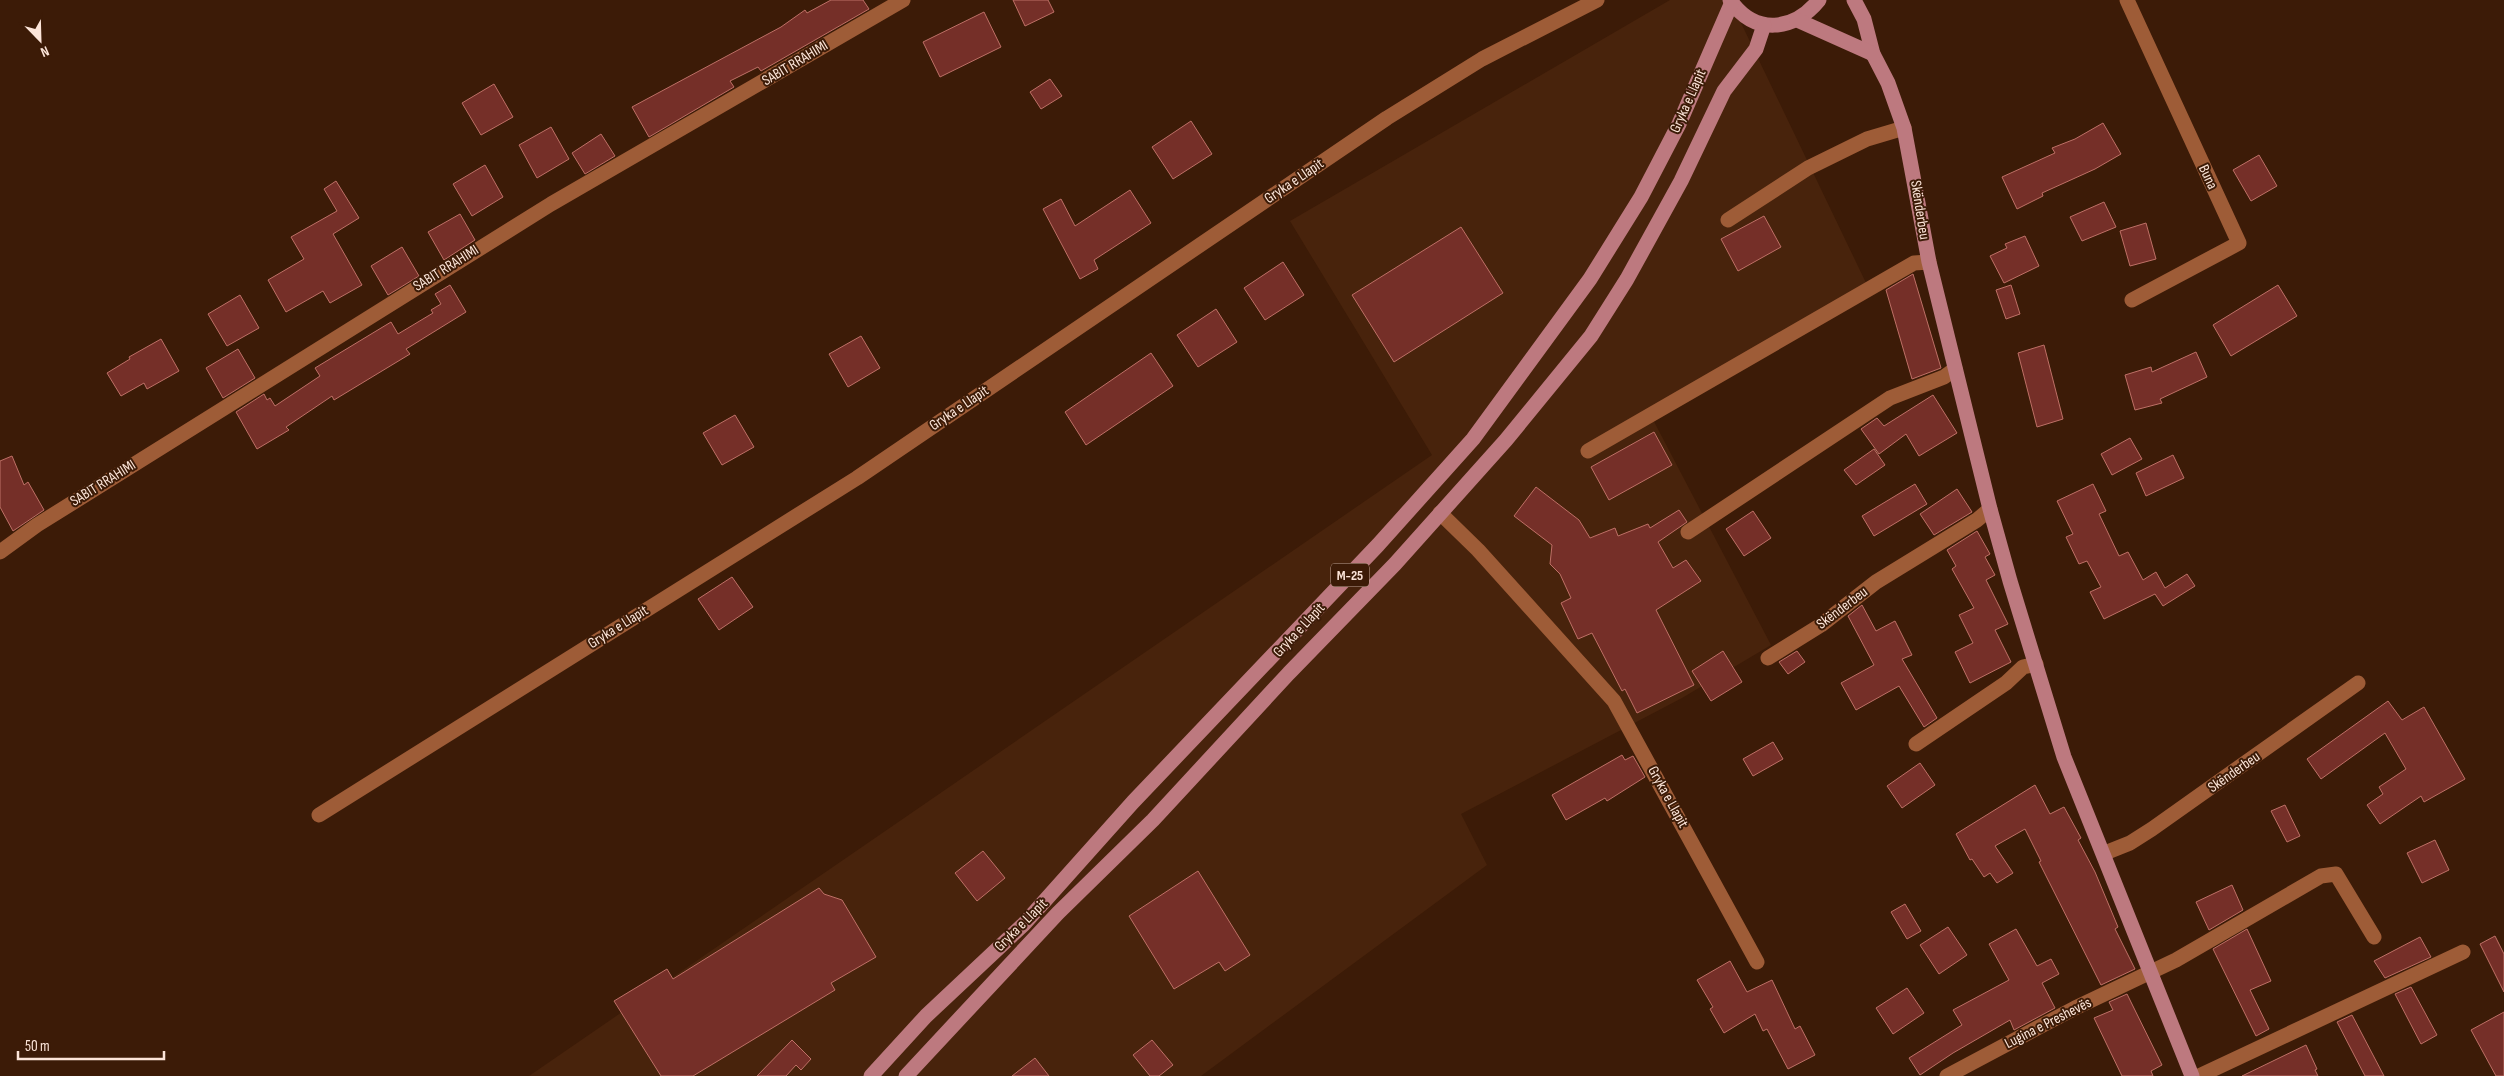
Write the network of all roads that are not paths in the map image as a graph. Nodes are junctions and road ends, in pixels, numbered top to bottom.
1 (903, 0) edge
2 (1597, 0) edge
3 (1819, 0) edge
4 (1854, 0) edge
5 (2127, 0) edge
6 (1731, 1) edge
7 (1797, 20) junction
8 (1764, 26) junction
9 (1873, 54) junction
10 (1904, 128) junction
11 (1728, 220) dead end
12 (1929, 262) junction
13 (2132, 300) dead end
14 (1955, 369) junction
15 (1588, 452) dead end
16 (1990, 508) junction
17 (1440, 513) junction
18 (1688, 532) dead end
19 (0, 552) edge
20 (1768, 658) dead end
21 (2036, 664) junction
22 (2358, 683) dead end
23 (1916, 744) dead end
24 (319, 815) dead end
25 (2105, 853) junction
26 (2374, 936) dead end
27 (2462, 952) dead end
28 (1757, 962) dead end
29 (2150, 972) junction
30 (871, 1076) edge
31 (906, 1076) edge
32 (1947, 1076) edge
33 (2192, 1076) edge
34 (2199, 1076) edge

1 - 19 street, SABIT RRAHIMI
2 - 24 street, Gryka e Llapit
3 - 7 main road
4 - 9 main road, Skënderbeu
5 - 13 street, Buna
6 - 8 main road
6 - 30 main road, Gryka e Llapit / M-25
7 - 8 main road
7 - 9 main road
8 - 17 main road, Gryka e Llapit / M-25
9 - 10 main road, Skënderbeu
10 - 11 street
10 - 12 main road, Skënderbeu
12 - 14 main road, Skënderbeu
12 - 15 street
14 - 16 main road, Skënderbeu
14 - 18 street
16 - 20 street, Skënderbeu
16 - 21 main road, Skënderbeu
17 - 28 street, Gryka e Llapit
17 - 31 main road, Gryka e Llapit / M-25
21 - 23 street
21 - 25 main road, Skënderbeu
22 - 25 street, Skënderbeu
25 - 29 main road, Skënderbeu
26 - 29 street, Lugina e Preshevës
27 - 34 street
29 - 32 street, Lugina e Preshevës
29 - 33 main road, Skënderbeu

